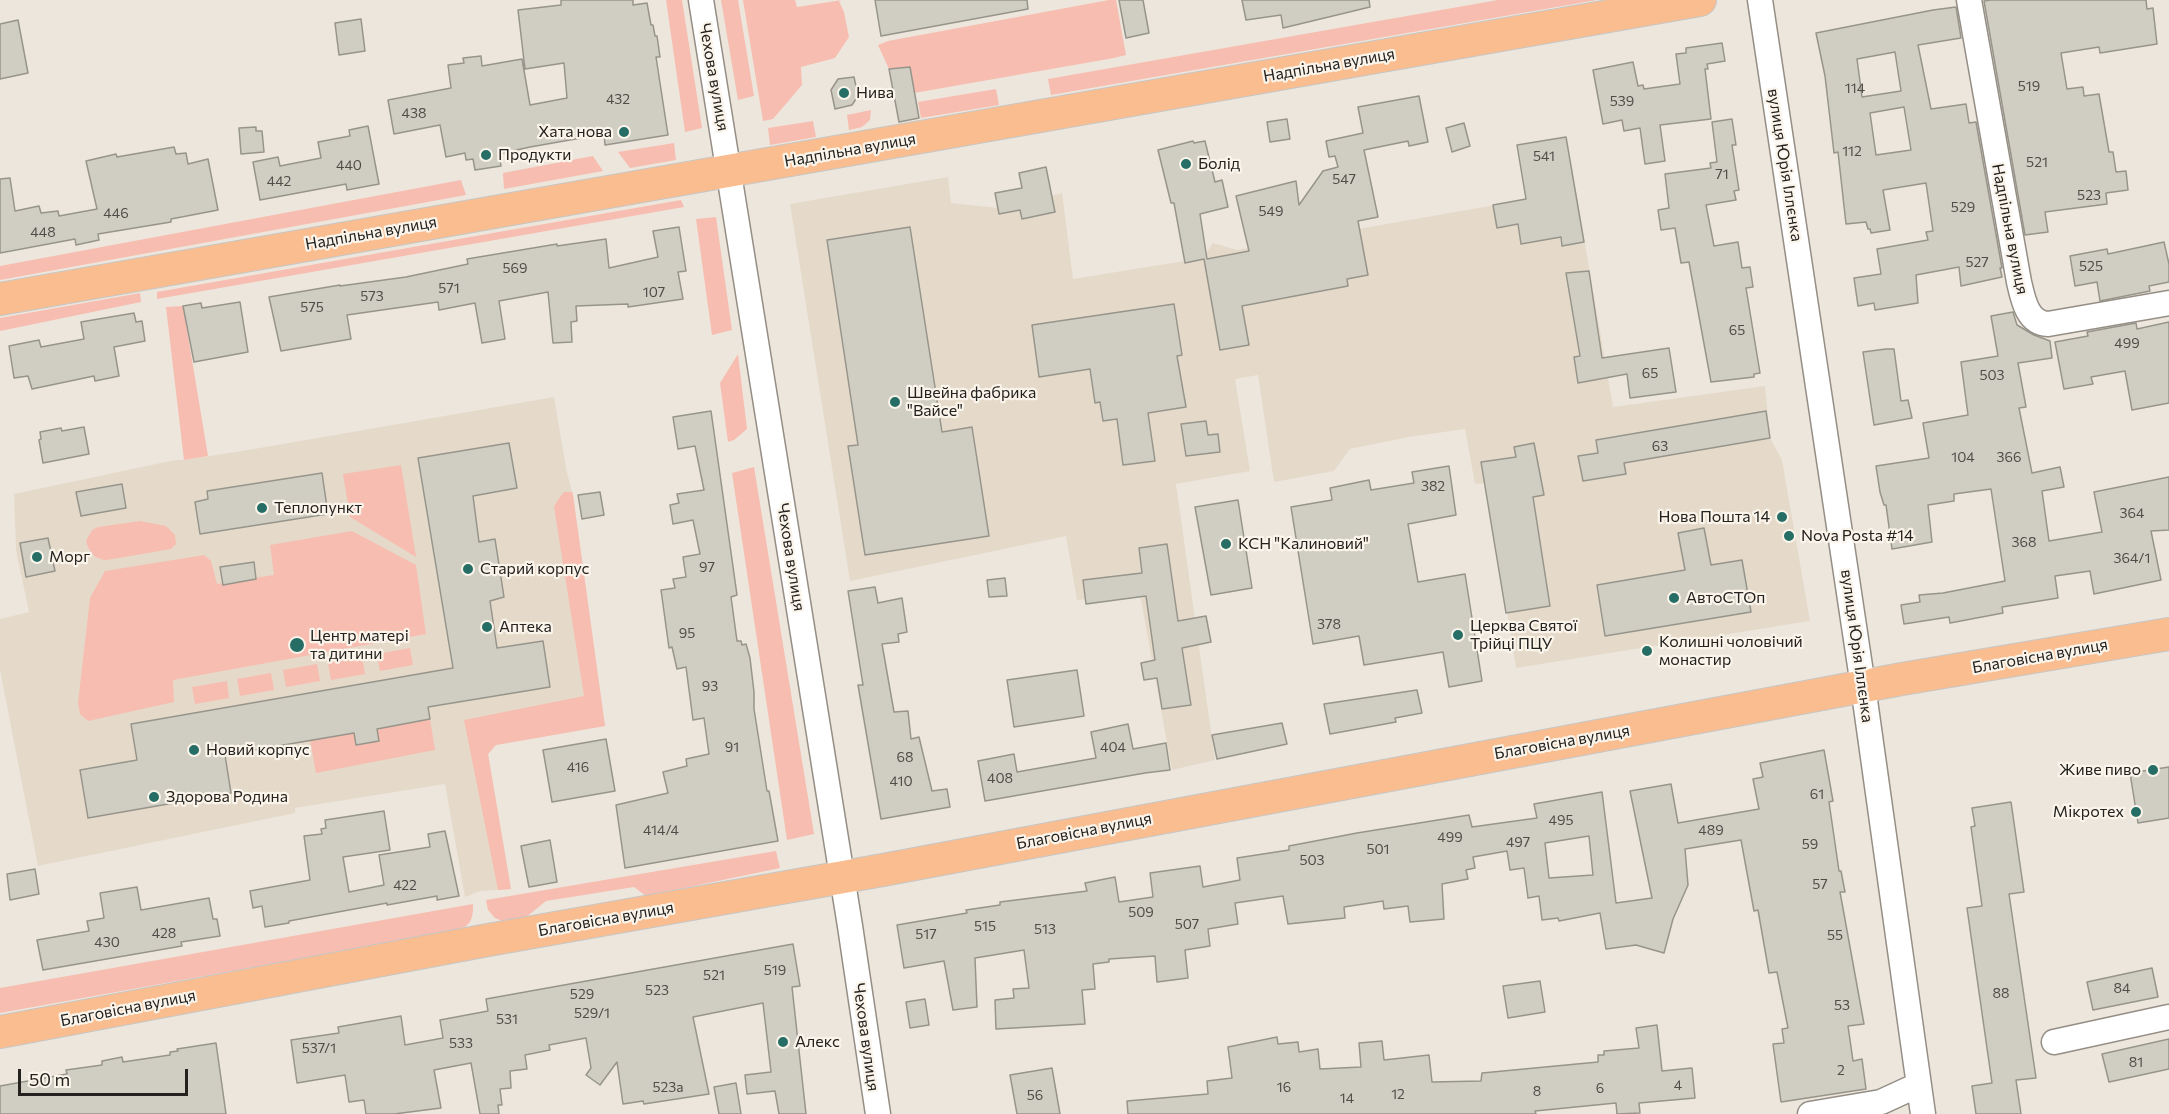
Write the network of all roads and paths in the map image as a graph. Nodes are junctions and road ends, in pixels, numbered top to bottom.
1 (701, 0) edge
2 (1700, 0) edge
3 (1760, 0) edge
4 (1969, 0) edge
5 (730, 170) junction
6 (0, 299) edge
7 (2169, 303) edge
8 (2169, 634) edge
9 (1863, 686) junction
10 (842, 877) junction
11 (2169, 1017) edge
12 (0, 1032) edge
13 (2054, 1042) dead end
14 (1918, 1085) junction
15 (878, 1114) edge
16 (1810, 1114) edge
17 (1923, 1114) edge

1 - 5 street, Чехова вулиця
2 - 5 main road, Надпільна вулиця
3 - 9 street, вулиця Юрія Іллєнка
4 - 7 street, Надпільна вулиця
5 - 6 main road, Надпільна вулиця
5 - 10 street, Чехова вулиця
8 - 9 main road, Благовісна вулиця
9 - 10 main road, Благовісна вулиця
9 - 14 street, вулиця Юрія Іллєнка
10 - 12 main road, Благовісна вулиця
10 - 15 street, Чехова вулиця
11 - 13 street
14 - 16 street
14 - 17 street, вулиця Юрія Іллєнка

